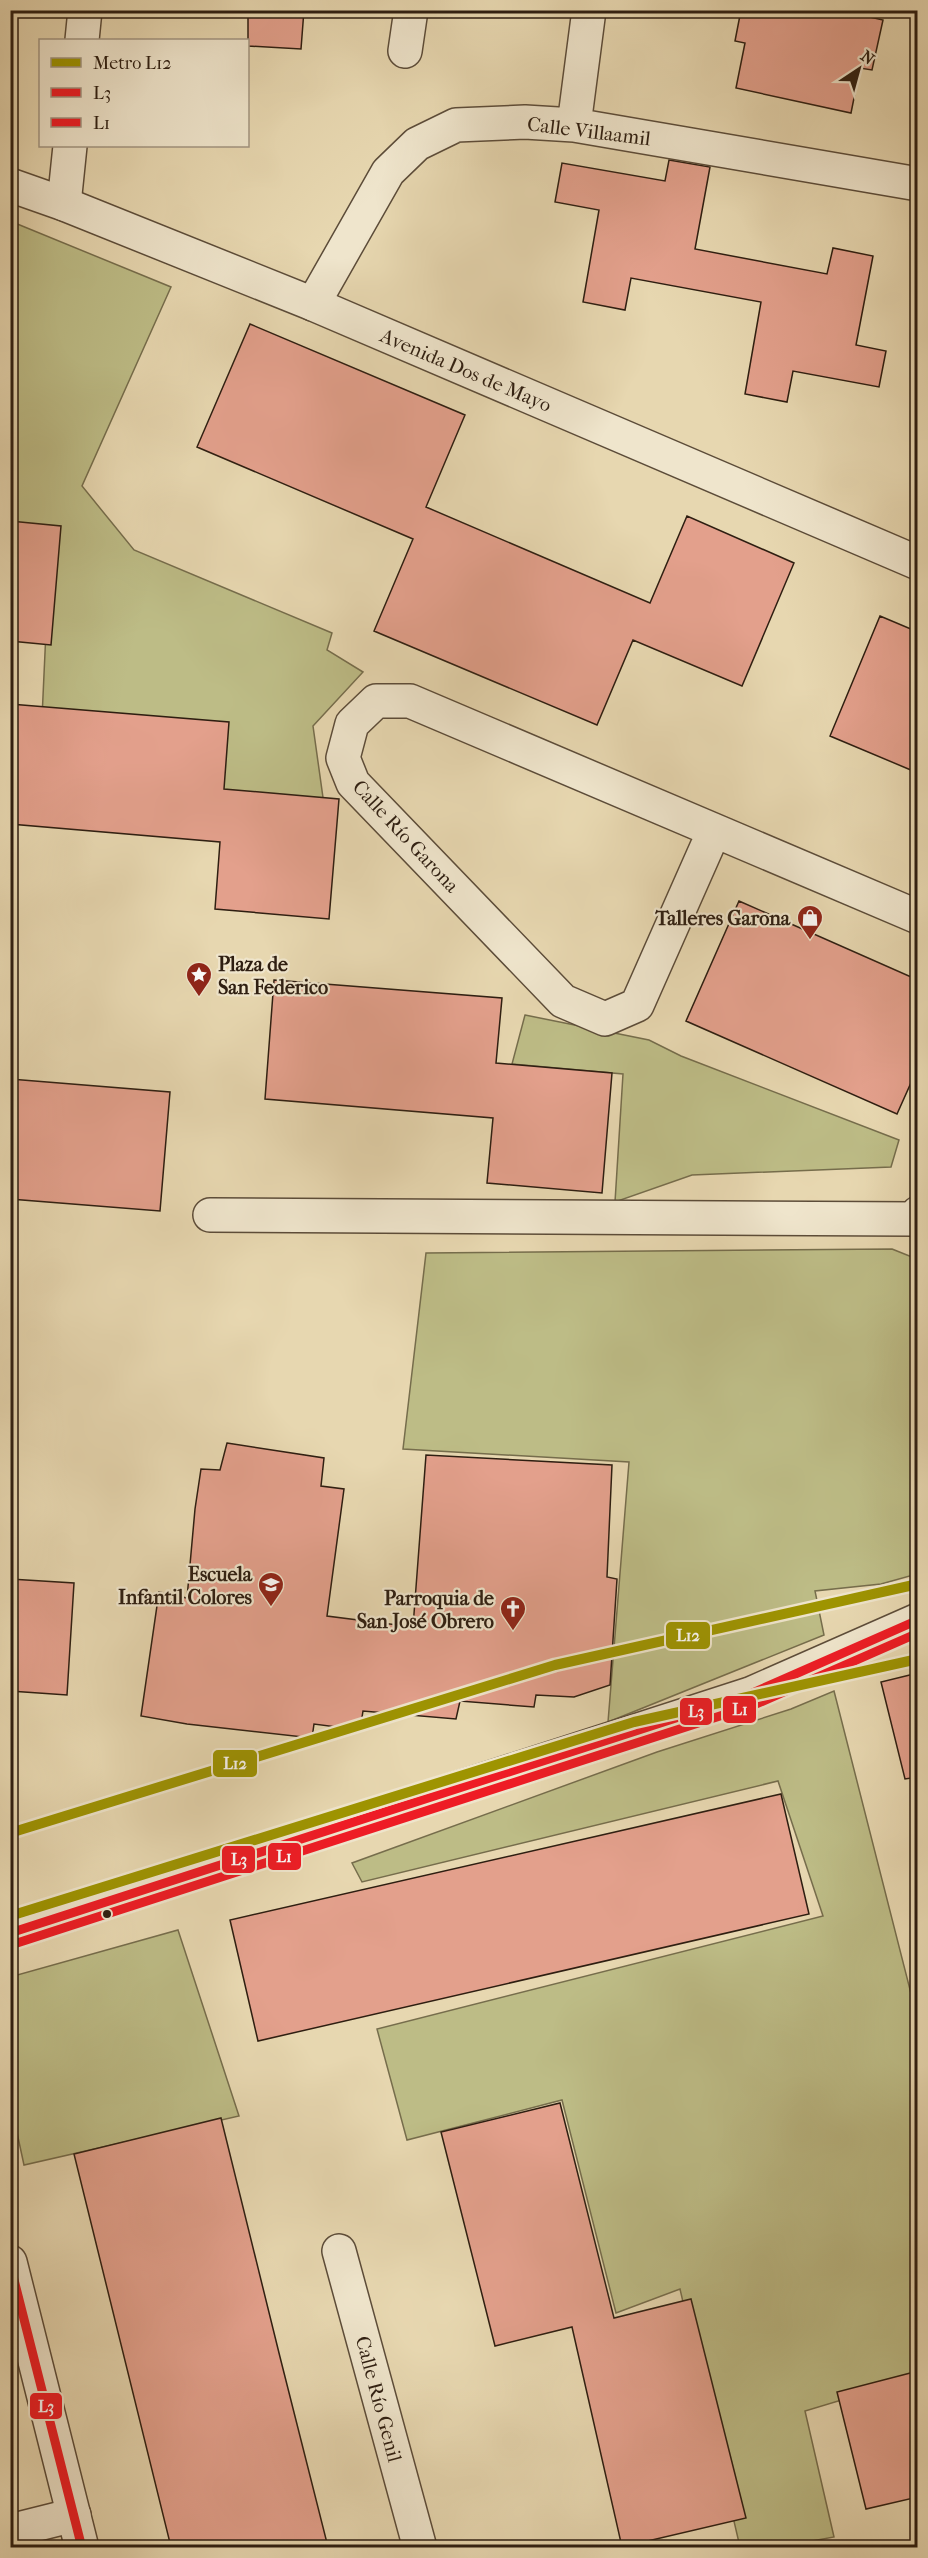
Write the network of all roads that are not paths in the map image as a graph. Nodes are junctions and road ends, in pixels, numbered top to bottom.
1 (85, 10) edge
2 (411, 10) edge
3 (589, 10) edge
4 (82, 39) edge
5 (405, 51) dead end
6 (574, 125) junction
7 (70, 147) edge
8 (918, 184) edge
9 (10, 185) edge
10 (64, 204) junction
11 (313, 304) junction
12 (918, 563) edge
13 (714, 831) junction
14 (918, 917) edge
15 (918, 1213) edge
16 (210, 1215) dead end
17 (918, 1620) edge
18 (10, 1933) edge
19 (339, 2251) dead end
20 (10, 2262) edge
21 (74, 2514) junction
22 (10, 2531) edge
23 (82, 2547) edge
24 (420, 2547) edge

1 - 4 street
2 - 5 street
3 - 6 street
6 - 8 street, Calle Villaamil
6 - 11 street, Calle Villaamil
7 - 10 street
9 - 10 street, Avenida Dos de Mayo
10 - 11 street, Avenida Dos de Mayo
11 - 12 street, Avenida Dos de Mayo
13 - 13 street, Calle Río Garona
13 - 14 street, Calle Río Garona
15 - 16 street
17 - 18 street
19 - 24 street, Calle Río Genil
20 - 21 street
21 - 22 street
21 - 23 street

